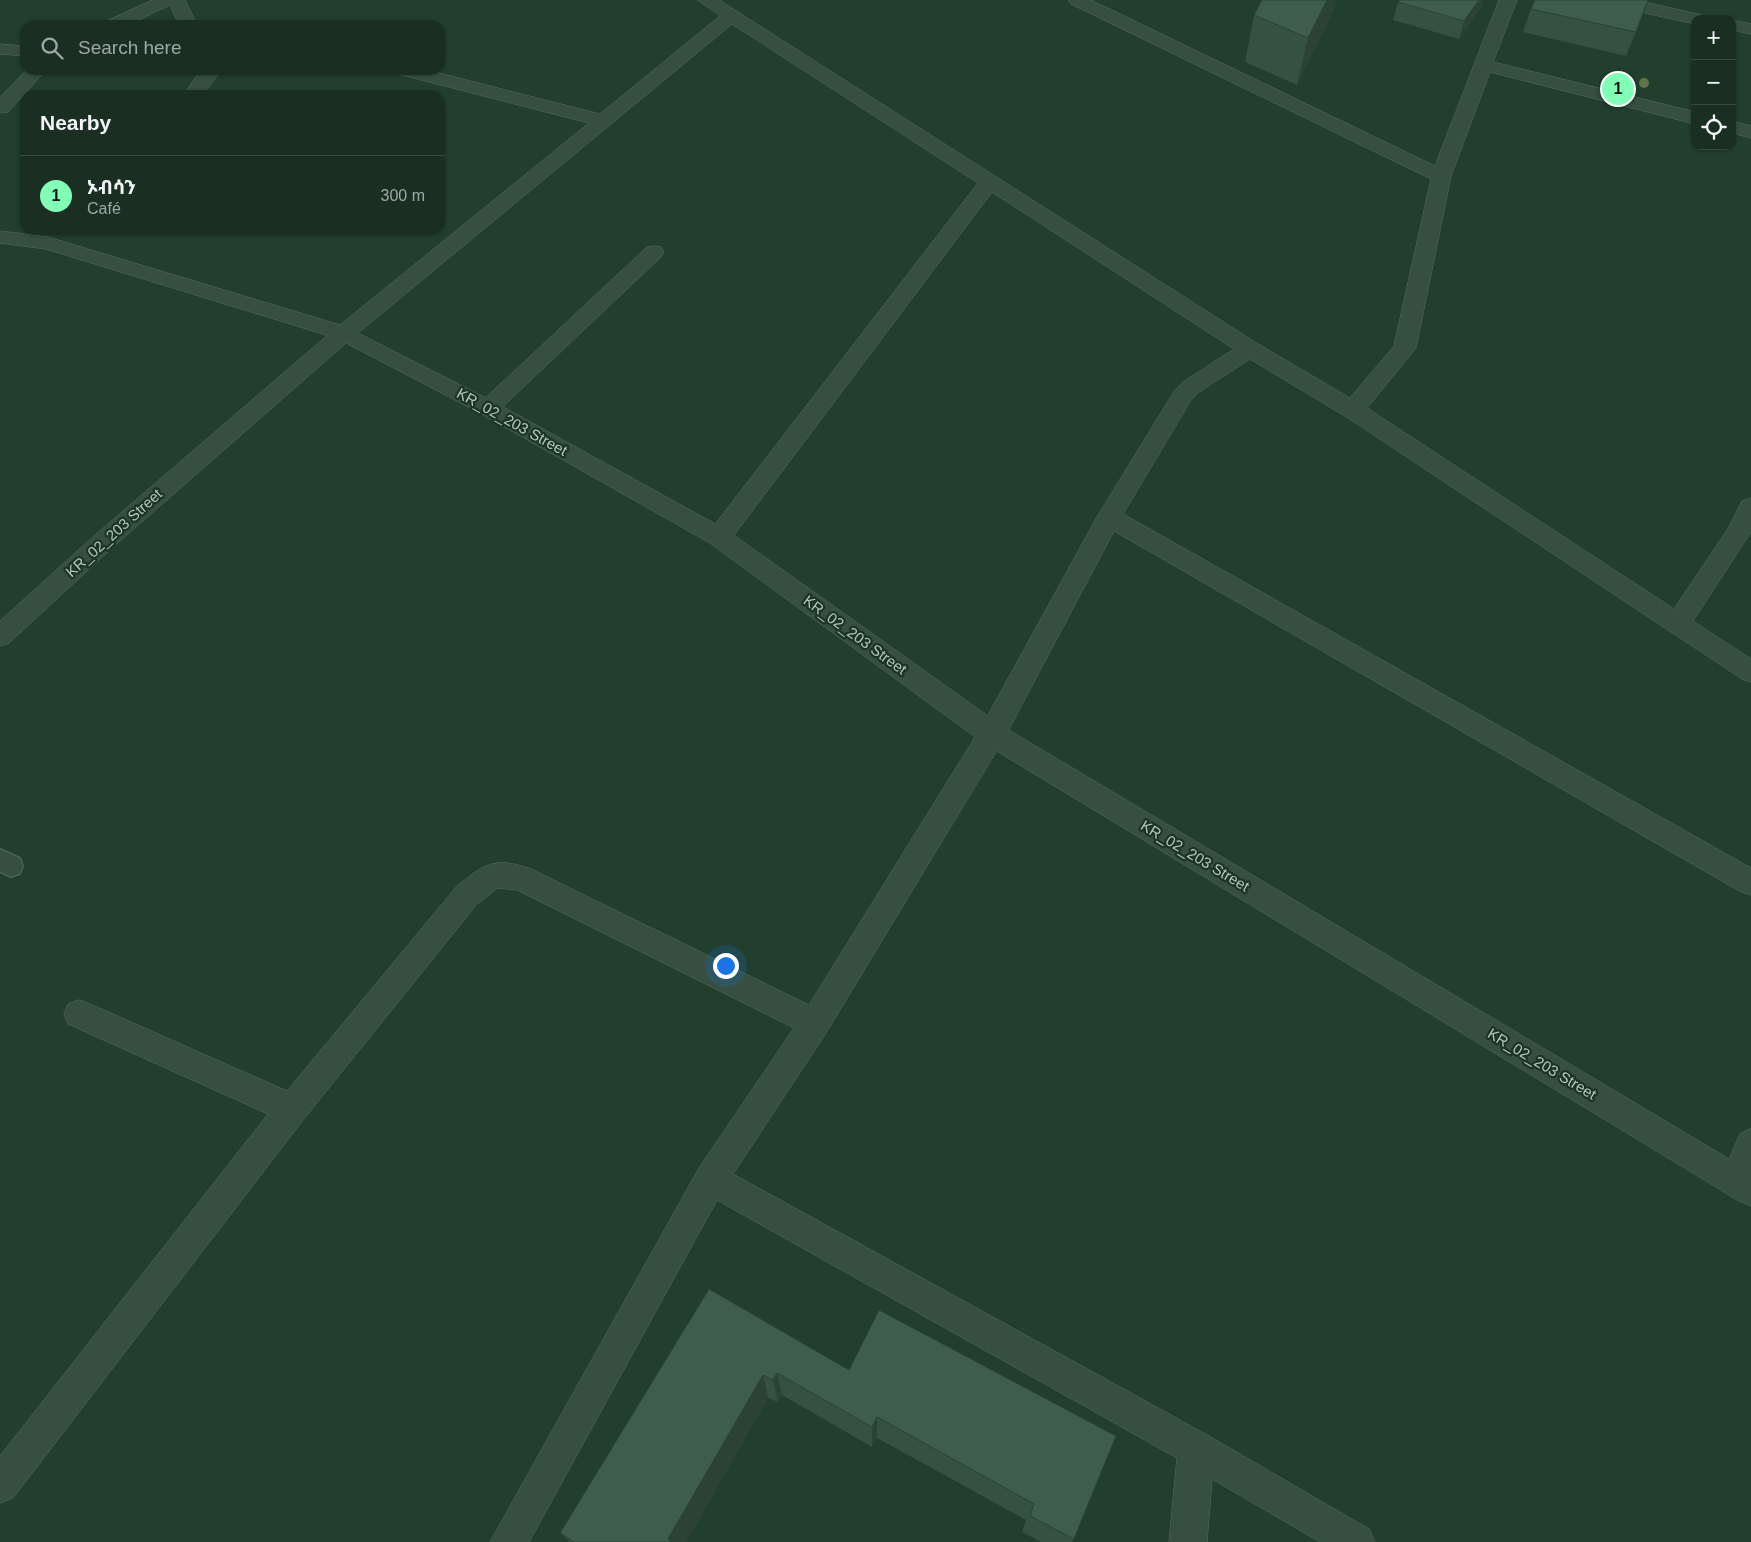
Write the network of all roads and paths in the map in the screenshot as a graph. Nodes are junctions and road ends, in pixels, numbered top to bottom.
1 (167, 0) edge
2 (176, 0) edge
3 (707, 0) edge
4 (1077, 0) edge
5 (1508, 0) edge
6 (1611, 0) edge
7 (731, 16) junction
8 (1691, 18) edge
9 (124, 20) edge
10 (186, 20) edge
11 (1736, 27) edge
12 (1751, 29) edge
13 (0, 49) edge
14 (20, 51) edge
15 (1482, 64) junction
16 (32, 75) edge
17 (207, 75) edge
18 (425, 75) edge
19 (197, 90) edge
20 (1, 108) edge
21 (1691, 117) edge
22 (605, 121) junction
23 (1736, 128) edge
24 (1751, 132) edge
25 (1441, 176) junction
26 (989, 183) junction
27 (56, 236) edge
28 (0, 238) edge
29 (654, 252) dead end
30 (344, 333) junction
31 (1250, 349) junction
32 (488, 408) junction
33 (1353, 410) junction
34 (1751, 507) edge
35 (1109, 517) junction
36 (719, 537) junction
37 (1678, 624) junction
38 (0, 636) edge
39 (1751, 672) edge
40 (992, 734) junction
41 (1751, 883) edge
42 (79, 1014) dead end
43 (815, 1023) junction
44 (292, 1109) junction
45 (1751, 1145) edge
46 (711, 1180) junction
47 (1743, 1185) edge
48 (1196, 1449) junction
49 (0, 1485) edge
50 (509, 1542) edge
51 (1188, 1542) edge
52 (1356, 1542) edge

1 - 9 street
2 - 10 street
3 - 7 street
4 - 25 street
5 - 15 street
6 - 8 street
7 - 22 street
7 - 26 street
11 - 12 street
13 - 14 street
15 - 21 street
15 - 25 street
16 - 20 street
17 - 19 street
18 - 22 street
22 - 30 street
23 - 24 street
25 - 33 street
26 - 31 street
26 - 36 street
27 - 28 street
27 - 30 street
29 - 32 street
30 - 32 street, KR_02_203 Street
30 - 38 street, KR_02_203 Street
31 - 33 street
31 - 35 street
32 - 36 street, KR_02_203 Street
33 - 37 street
34 - 37 street
35 - 40 street
35 - 41 street
36 - 40 street, KR_02_203 Street
37 - 39 street
40 - 43 street
40 - 47 street, KR_02_203 Street
42 - 44 street
43 - 44 street
43 - 46 street
44 - 49 street
45 - 47 street
46 - 48 street
46 - 50 street
48 - 51 street
48 - 52 street

